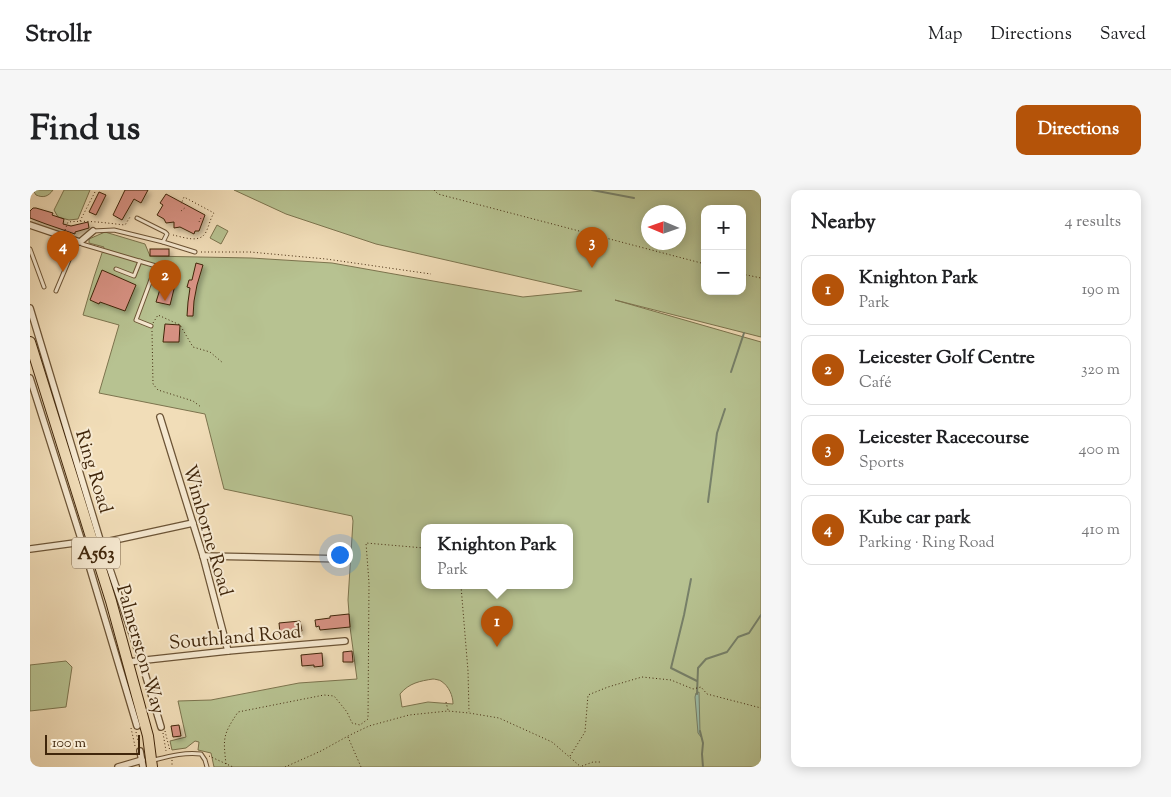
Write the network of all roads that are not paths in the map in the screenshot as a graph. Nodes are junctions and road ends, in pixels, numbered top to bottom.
1 (137, 218) dead end
2 (30, 225) edge
3 (94, 231) joint
4 (79, 241) junction
5 (164, 242) junction
6 (30, 249) edge
7 (195, 252) road end
8 (140, 261) junction
9 (116, 269) dead end
10 (44, 287) dead end
11 (56, 291) dead end
12 (30, 308) edge
13 (151, 326) road end
14 (30, 342) edge
15 (30, 378) edge
16 (160, 417) dead end
17 (192, 524) junction
18 (82, 542) junction
19 (101, 543) junction
20 (30, 549) edge
21 (204, 556) junction
22 (347, 558) dead end
23 (345, 641) dead end
24 (228, 651) junction
25 (141, 660) junction
26 (128, 662) junction
27 (134, 725) road end
28 (161, 727) road end
29 (140, 751) road end
30 (147, 764) edge
31 (118, 767) edge
32 (206, 767) edge

1 - 5 lane
2 - 4 street
3 - 4 street
3 - 5 lane
4 - 8 lane
4 - 11 lane
5 - 7 lane
6 - 10 lane
8 - 9 lane
8 - 13 lane
12 - 19 street, Ring Road
14 - 26 highway, Palmerston Way / A563
15 - 18 street, Ring Road
16 - 17 street, Wimborne Road
17 - 19 street
17 - 21 street, Wimborne Road
18 - 20 street
18 - 27 street, Ring Road
19 - 25 street, Ring Road
21 - 22 street
21 - 24 street, Wimborne Road
23 - 24 street, Southland Road
24 - 25 street, Southland Road
25 - 26 street, Southland Road
25 - 28 street, Ring Road
26 - 30 highway, Palmerston Way / A563
29 - 30 street
30 - 31 street
30 - 32 lane

